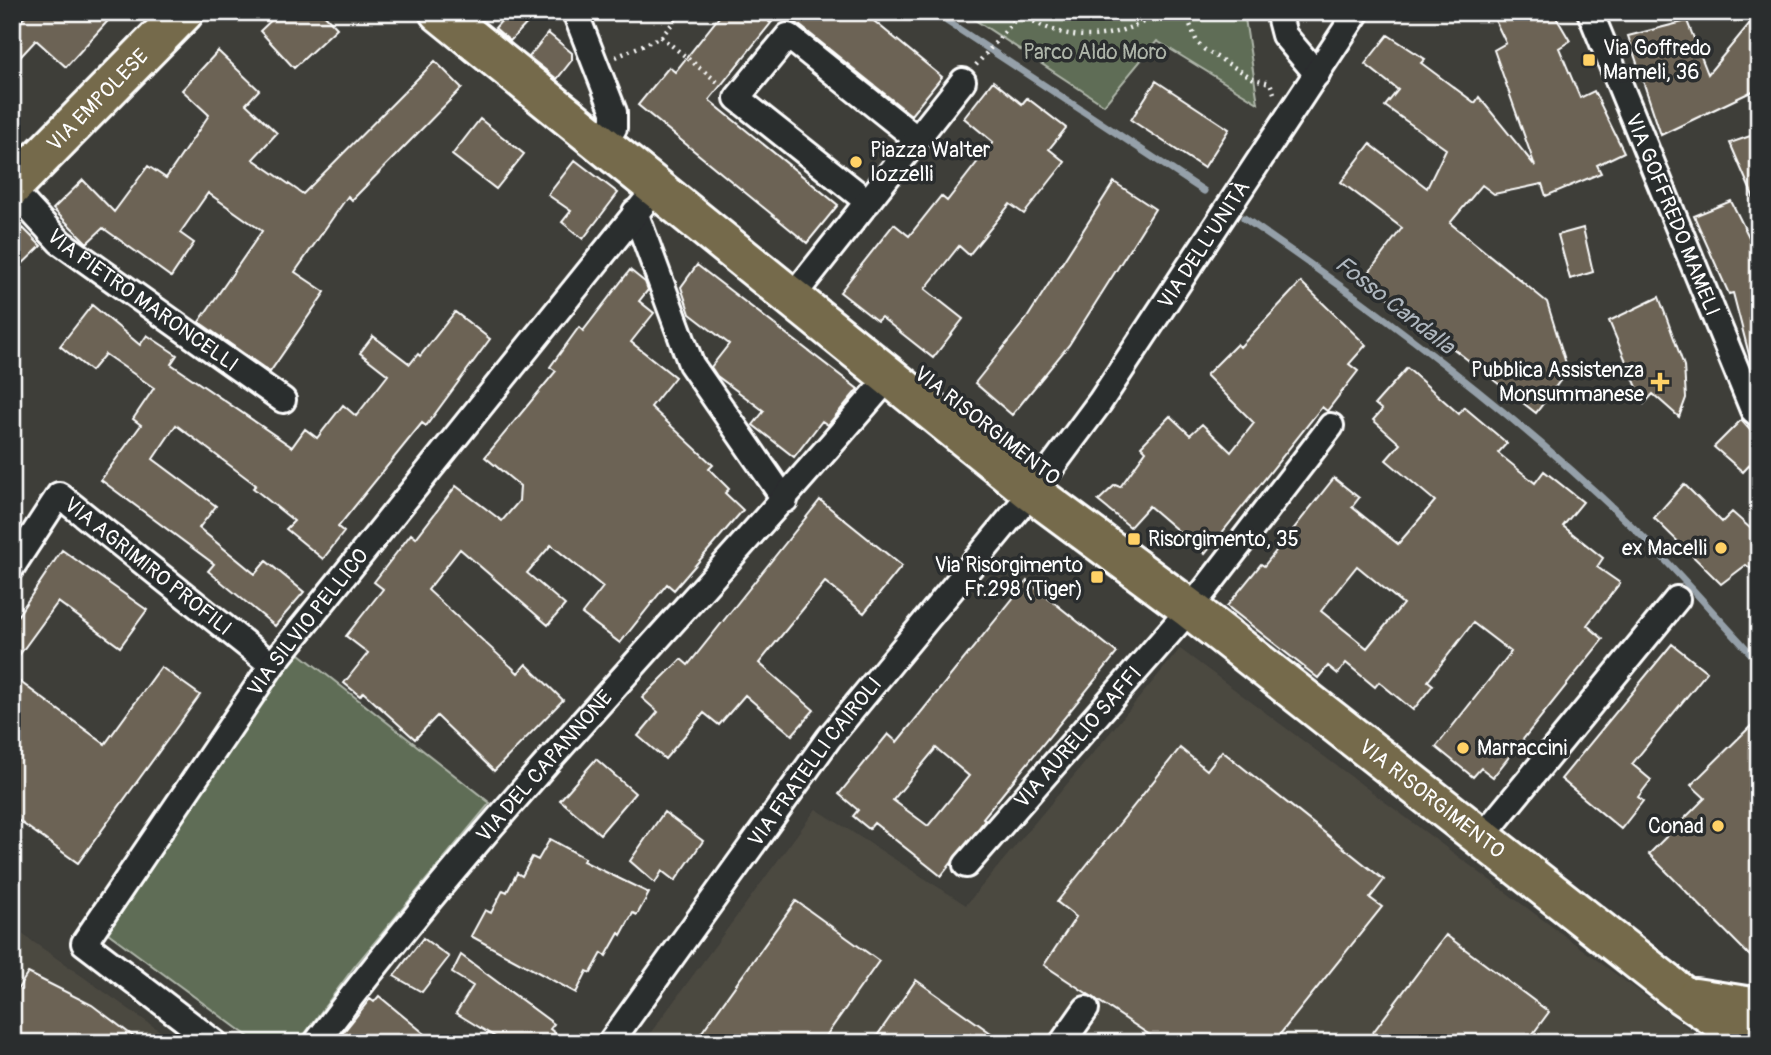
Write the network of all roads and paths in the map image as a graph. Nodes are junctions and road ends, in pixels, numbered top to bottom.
1 (439, 12) edge
2 (575, 12) edge
3 (682, 12) edge
4 (1163, 12) edge
5 (1185, 12) edge
6 (1278, 12) edge
7 (1357, 12) edge
8 (1590, 12) edge
9 (1019, 13) edge
10 (175, 15) edge
11 (661, 37) junction
12 (982, 58) dead end
13 (596, 66) junction
14 (1317, 74) junction
15 (963, 81) dead end
16 (737, 97) junction
17 (1290, 116) junction
18 (917, 139) junction
19 (604, 142) junction
20 (12, 188) edge
21 (646, 200) junction
22 (867, 202) junction
23 (798, 300) junction
24 (833, 330) junction
25 (890, 376) junction
26 (283, 400) dead end
27 (1759, 415) edge
28 (1331, 426) dead end
29 (1040, 482) junction
30 (785, 500) junction
31 (12, 568) edge
32 (1179, 598) junction
33 (1677, 598) dead end
34 (272, 666) junction
35 (1482, 837) junction
36 (966, 865) dead end
37 (1682, 995) junction
38 (1759, 1008) edge
39 (1086, 1009) dead end
40 (215, 1043) edge
41 (316, 1043) edge
42 (610, 1043) edge
43 (1062, 1043) edge
44 (1753, 1043) edge

1 - 19 main road, VIA RISORGIMENTO
2 - 13 street
3 - 11 path
4 - 9 path
5 - 17 path
6 - 14 street
7 - 14 street, VIA DELL'UNITÀ
8 - 27 street, VIA GOFFREDO MAMELI
9 - 12 path
10 - 20 main road, VIA EMPOLESE
11 - 13 path
11 - 16 path
13 - 19 street
14 - 17 street, VIA DELL'UNITÀ
15 - 18 street
16 - 18 street
16 - 22 street
17 - 29 street, VIA DELL'UNITÀ
18 - 22 street
19 - 21 main road, VIA RISORGIMENTO
20 - 26 street, VIA PIETRO MARONCELLI
21 - 23 main road, VIA RISORGIMENTO
21 - 30 street
21 - 34 street, VIA SILVIO PELLICO
22 - 23 street
23 - 24 main road, VIA RISORGIMENTO
23 - 29 main road, VIA RISORGIMENTO
24 - 25 main road, VIA RISORGIMENTO
24 - 29 main road
25 - 29 main road, VIA RISORGIMENTO
25 - 30 street, VIA DEL CAPANNONE
28 - 32 street, VIA AURELIO SAFFI
29 - 32 main road, VIA RISORGIMENTO
29 - 42 street, VIA FRATELLI CAIROLI
30 - 41 street, VIA DEL CAPANNONE
31 - 34 street, VIA AGRIMIRO PROFILI
32 - 35 main road, VIA RISORGIMENTO
32 - 36 street, VIA AURELIO SAFFI
33 - 35 street
34 - 40 street, VIA SILVIO PELLICO
35 - 37 main road, VIA RISORGIMENTO
37 - 38 main road, VIA RISORGIMENTO
37 - 44 main road, VIA RISORGIMENTO
39 - 43 street

